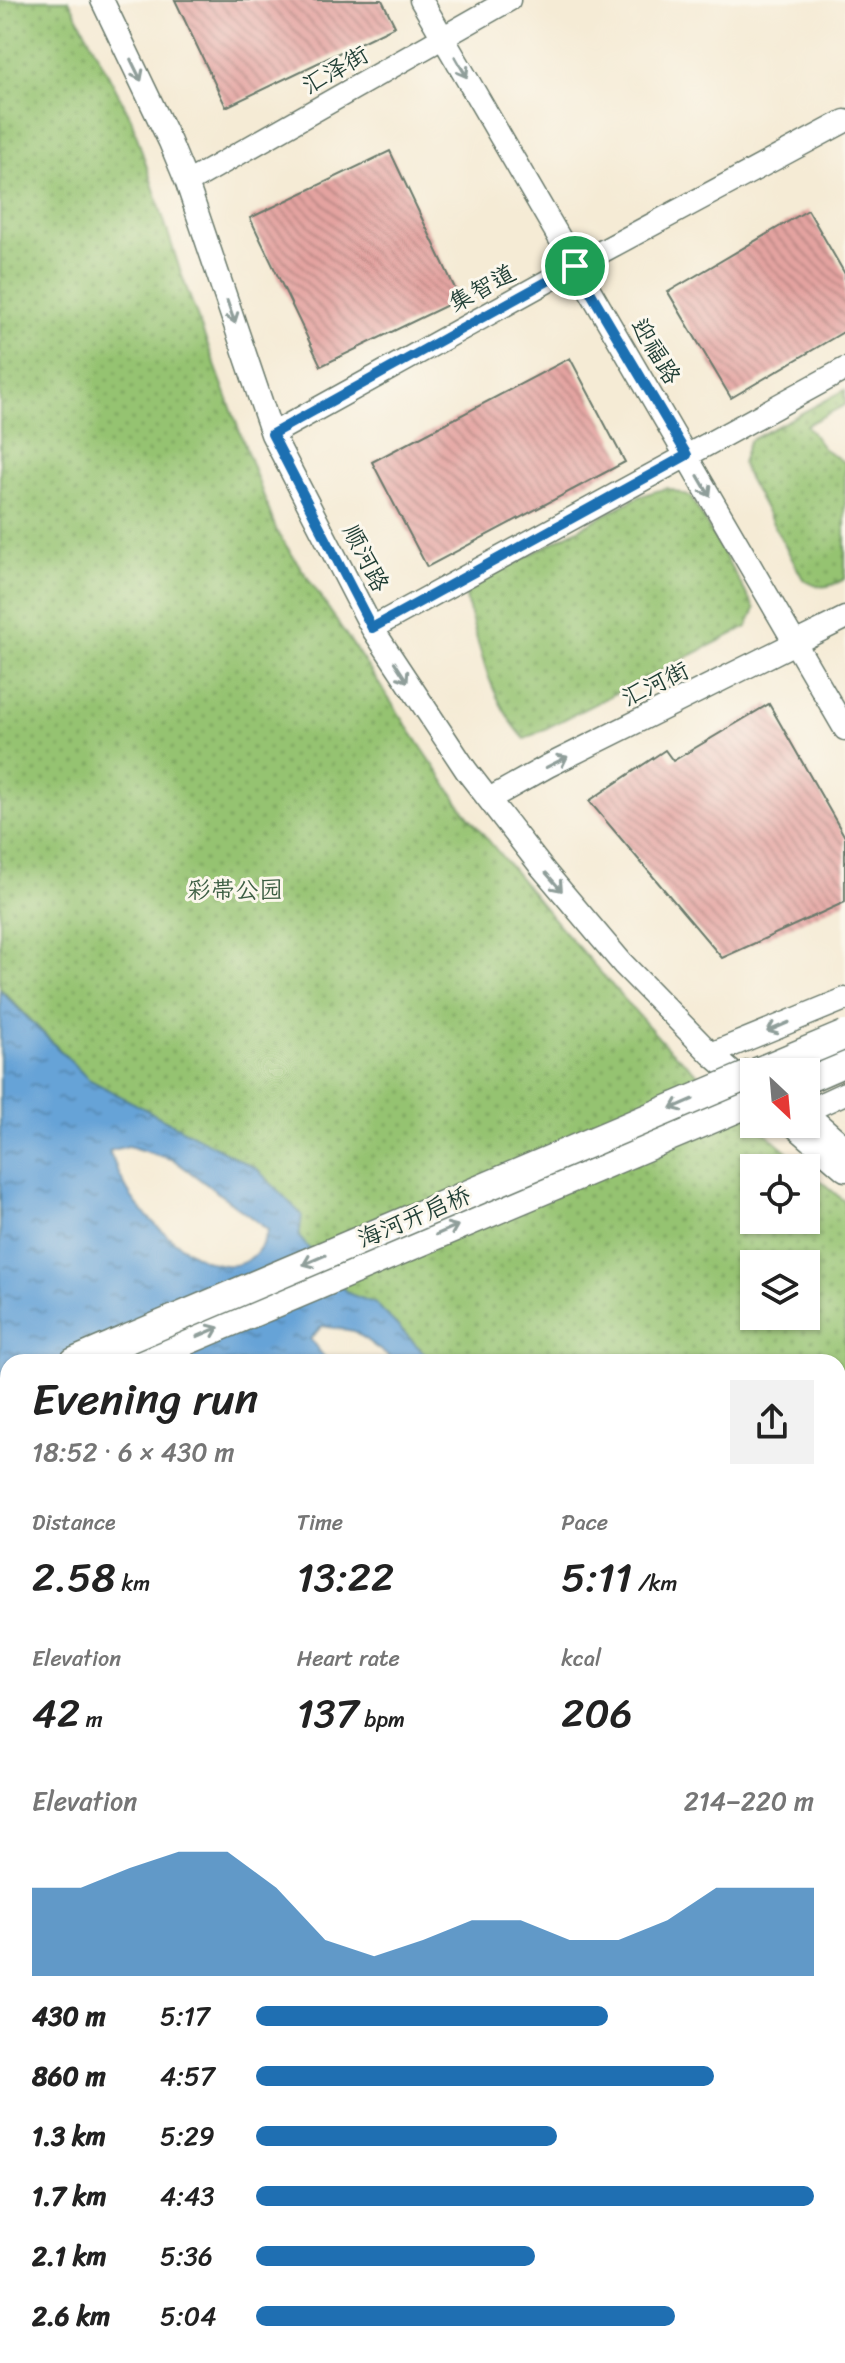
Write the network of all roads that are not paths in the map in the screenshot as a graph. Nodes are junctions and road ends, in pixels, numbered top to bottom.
1 (102, 0) edge
2 (421, 0) edge
3 (509, 0) edge
4 (444, 38) junction
5 (845, 121) edge
6 (187, 183) junction
7 (575, 266) junction
8 (845, 369) edge
9 (272, 434) junction
10 (687, 455) junction
11 (845, 618) edge
12 (372, 628) junction
13 (795, 644) junction
14 (845, 729) edge
15 (489, 799) junction
16 (845, 999) edge
17 (845, 1035) edge
18 (720, 1051) junction
19 (791, 1058) edge
20 (845, 1062) edge
21 (740, 1064) edge
22 (820, 1073) edge
23 (740, 1075) edge
24 (740, 1079) edge
25 (845, 1093) edge
26 (820, 1105) edge
27 (740, 1107) edge
28 (820, 1125) edge
29 (808, 1138) edge
30 (845, 1147) edge
31 (845, 1170) edge
32 (93, 1354) edge
33 (155, 1354) edge

1 -> 6 street, 顺河路
2 - 4 street, 迎福路
3 - 4 street, 汇泽街
4 - 6 street, 汇泽街
4 -> 7 street, 迎福路
5 - 7 street, 集智道
6 -> 9 street, 顺河路
7 - 9 street, 集智道
7 - 10 street, 迎福路
8 - 10 street
9 - 12 street, 顺河路
10 - 12 street
10 -> 13 street, 迎福路
11 - 13 street, 汇河街
12 -> 15 street, 顺河路
13 - 14 street, 迎福路
15 -> 13 street, 汇河街
15 -> 18 street, 顺河路
16 -> 18 street
17 - 19 main road, 海河开启桥, bridge
18 - 21 street, 顺河路
18 - 23 street, 顺河路
20 - 22 main road
24 -> 32 main road, 海河开启桥, bridge
25 - 26 street
33 -> 27 main road, 海河开启桥
28 - 30 street
29 - 31 street

